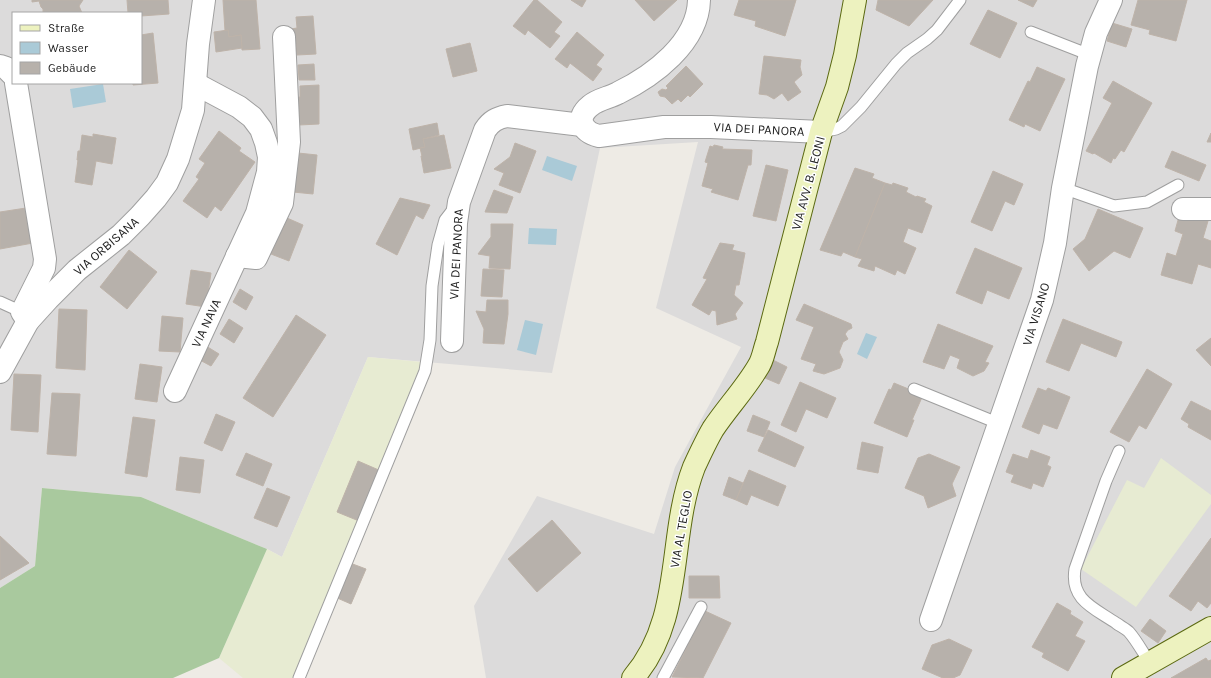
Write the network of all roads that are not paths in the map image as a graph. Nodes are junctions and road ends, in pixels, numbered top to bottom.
1 (204, 0) edge
2 (699, 0) edge
3 (855, 0) edge
4 (960, 0) edge
5 (1111, 0) edge
6 (1031, 32) dead end
7 (284, 37) dead end
8 (1090, 55) junction
9 (0, 66) edge
10 (12, 74) edge
11 (16, 84) edge
12 (196, 84) junction
13 (582, 125) junction
14 (821, 132) junction
15 (1178, 185) dead end
16 (1063, 188) junction
17 (458, 202) junction
18 (1183, 209) dead end
19 (1211, 209) edge
20 (237, 256) junction
21 (0, 302) edge
22 (25, 317) junction
23 (452, 341) dead end
24 (759, 366) joint
25 (0, 372) edge
26 (914, 389) dead end
27 (175, 391) dead end
28 (1000, 424) junction
29 (1119, 451) dead end
30 (701, 607) dead end
31 (931, 620) dead end
32 (1211, 628) edge
33 (1150, 663) junction
34 (299, 678) edge
35 (633, 678) edge
36 (662, 678) edge
37 (1123, 678) edge

1 - 12 street, VIA ORBISANA
2 - 13 street
3 - 14 street, VIA AVV. B. LEONI
4 - 14 lane
5 - 8 street, VIA VISANO
6 - 8 lane
7 - 20 street
8 - 16 street, VIA VISANO
9 - 10 street
11 - 22 street, VIA ORBISANA
12 - 20 street, VIA NAVA
12 - 22 street, VIA ORBISANA
13 - 14 street, VIA DEI PANORA
13 - 17 street, VIA DEI PANORA
14 - 24 street, VIA AVV. B. LEONI
15 - 16 lane
16 - 28 street, VIA VISANO
17 - 23 street, VIA DEI PANORA
17 - 34 lane
18 - 19 street
20 - 27 street, VIA NAVA
21 - 22 lane
22 - 25 street, VIA ORBISANA
24 - 35 street, VIA AL TEGLIO
26 - 28 lane
28 - 31 street, VIA VISANO
29 - 33 lane
30 - 36 lane
32 - 33 street
33 - 37 street

